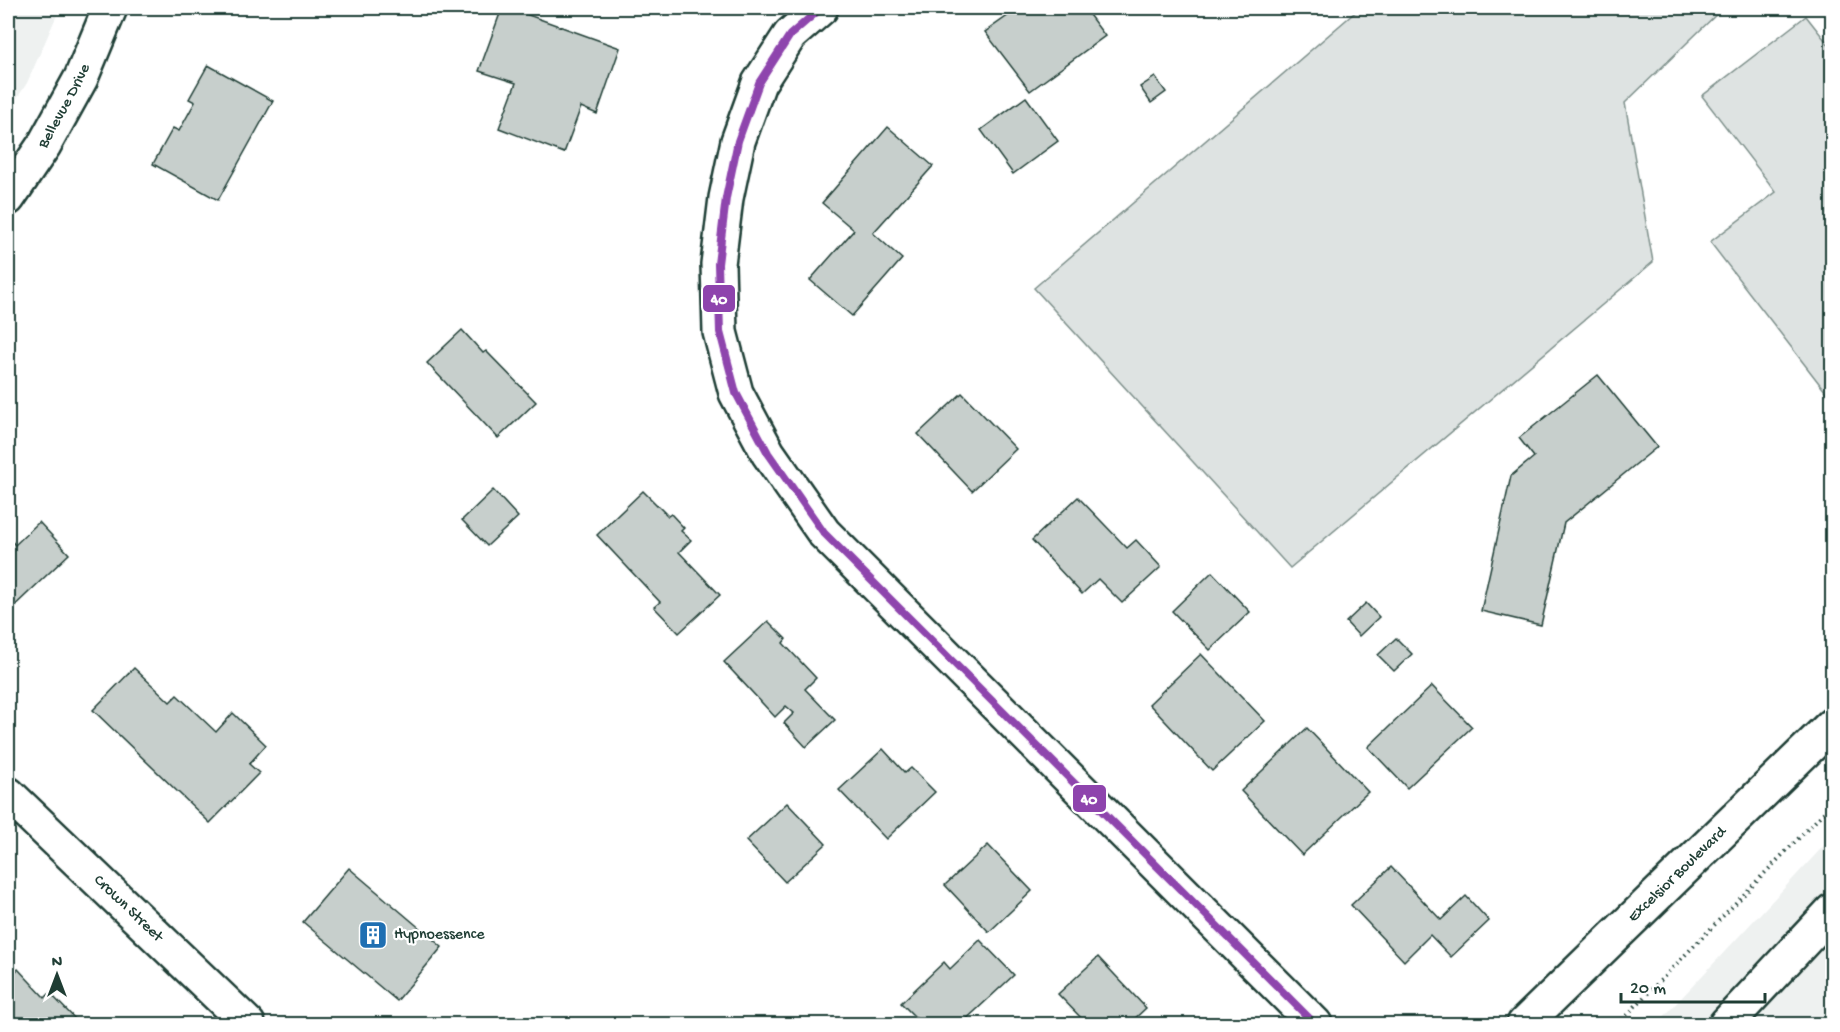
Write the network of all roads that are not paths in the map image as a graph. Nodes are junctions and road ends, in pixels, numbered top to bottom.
1 (110, 8) edge
2 (821, 8) edge
3 (8, 198) edge
4 (1833, 724) edge
5 (8, 794) edge
6 (1833, 910) edge
7 (248, 1024) edge
8 (1315, 1024) edge
9 (1524, 1024) edge
10 (1726, 1024) edge

1 - 3 street, Bellevue Drive
2 - 8 street
4 - 9 street, Excelsior Boulevard
5 - 7 street, Crown Street
6 - 10 street

